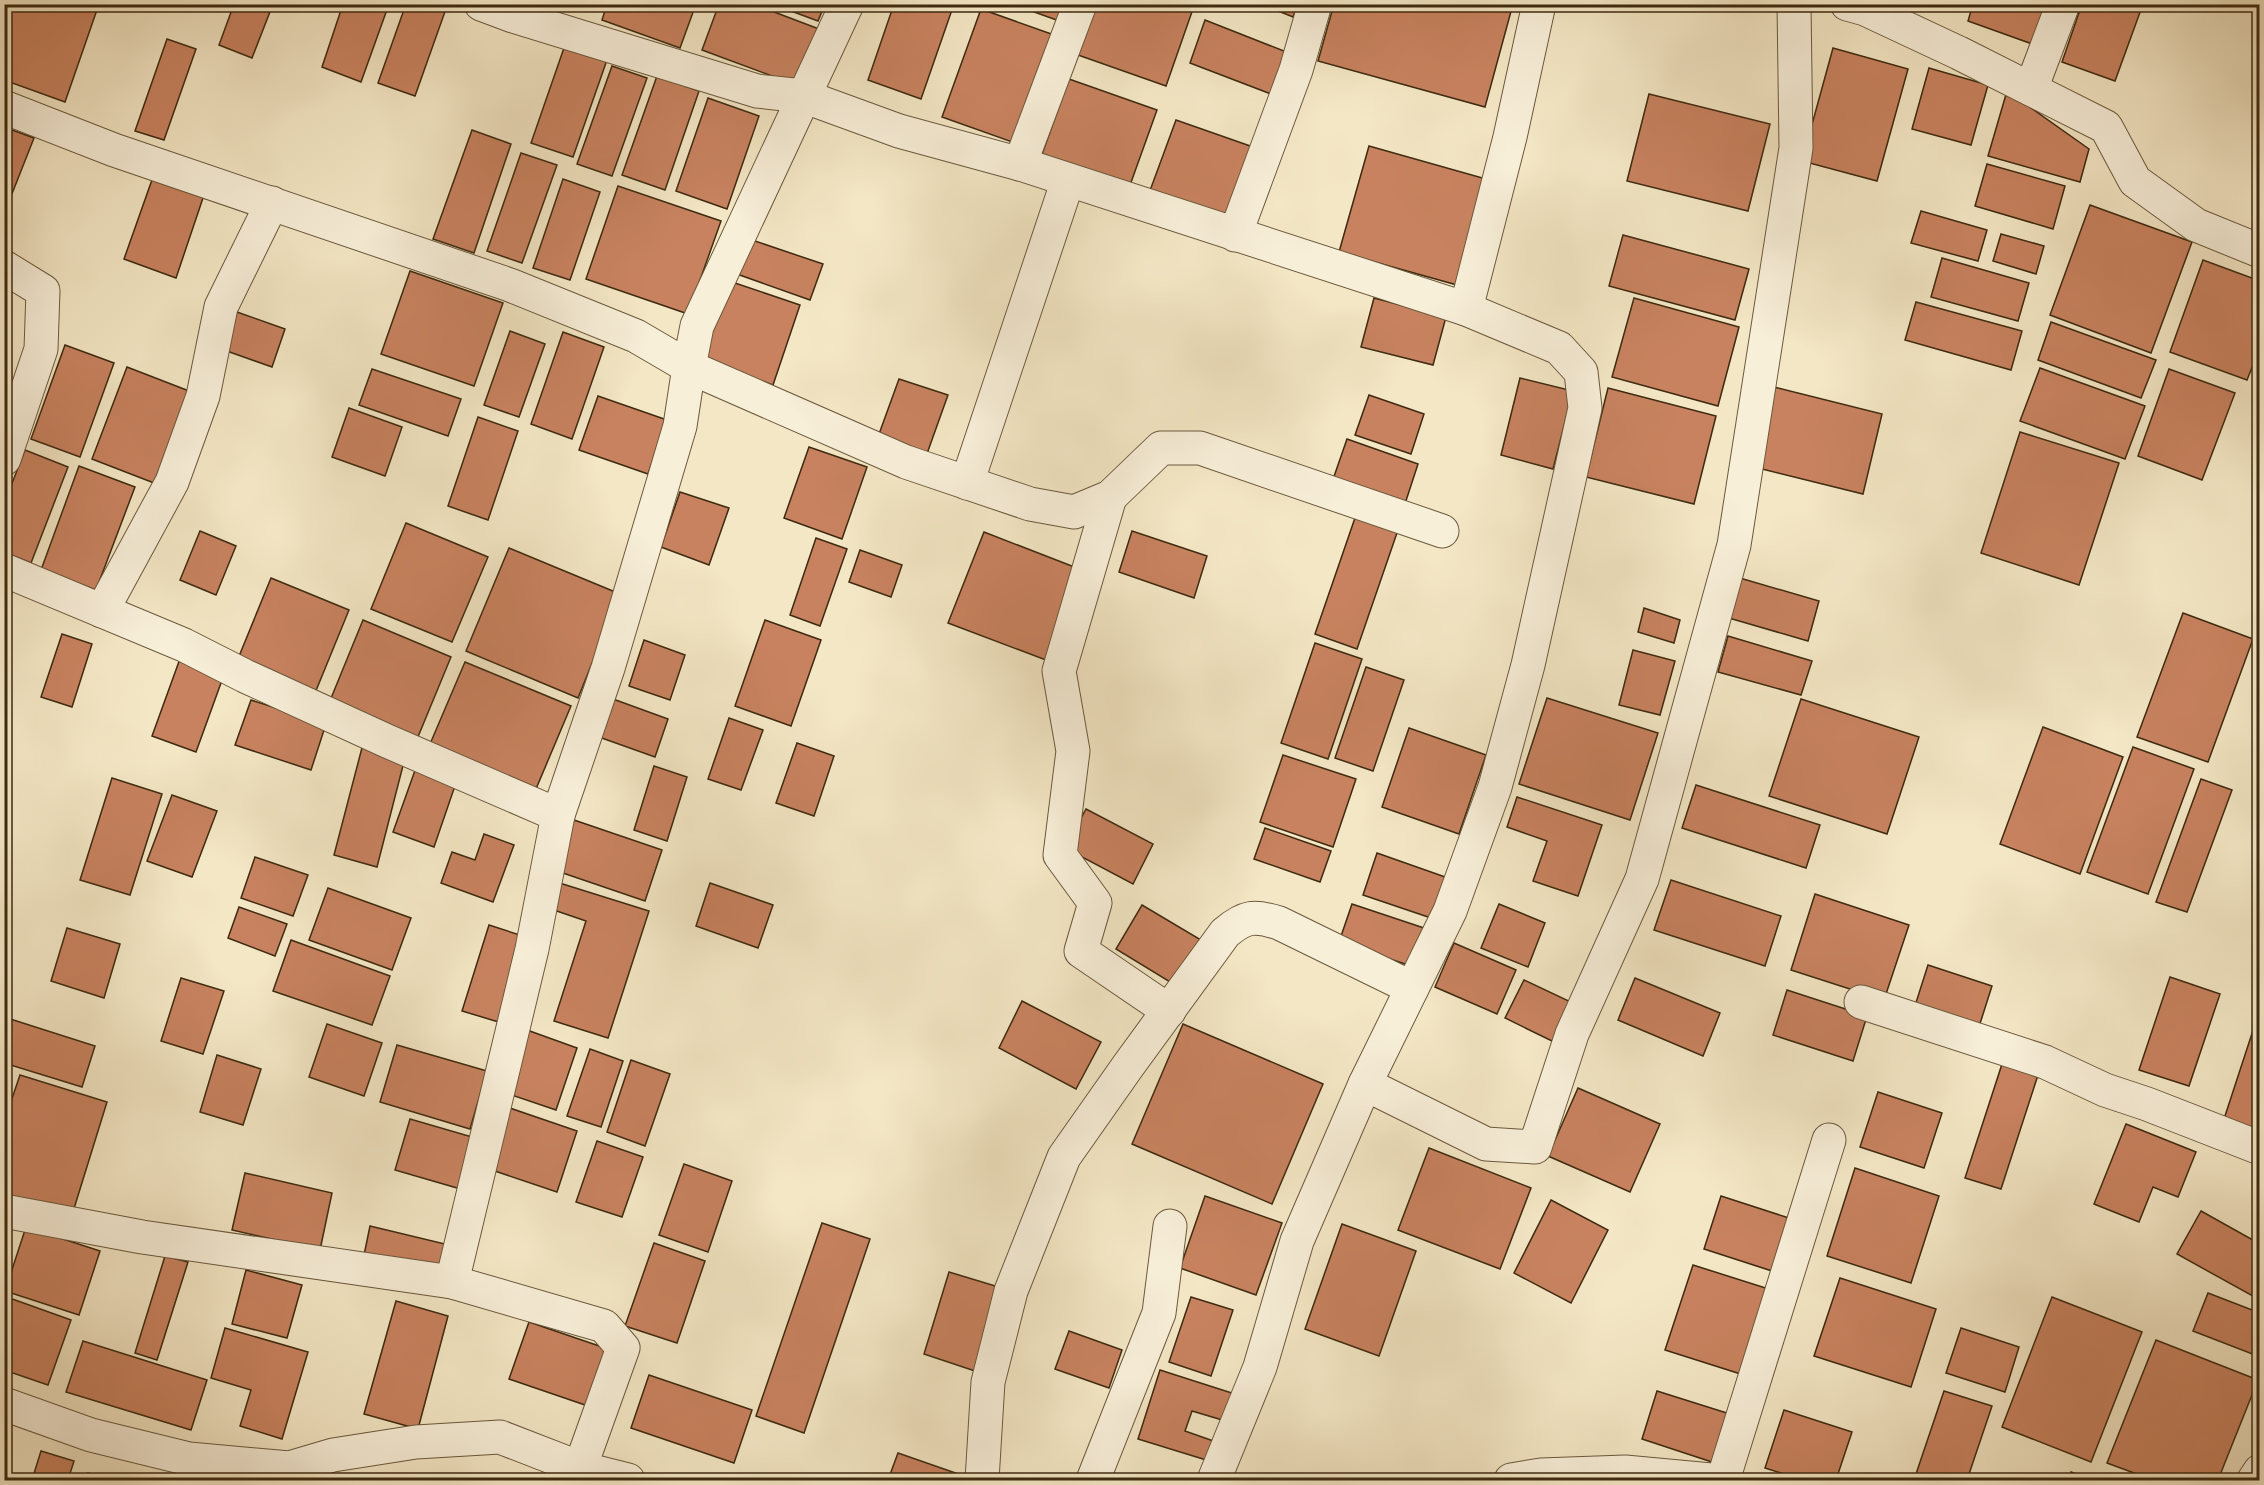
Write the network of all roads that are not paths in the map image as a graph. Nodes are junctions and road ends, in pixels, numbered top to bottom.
1 (481, 4) edge
2 (847, 4) edge
3 (1080, 4) edge
4 (1315, 4) edge
5 (1539, 4) edge
6 (1794, 4) edge
7 (1847, 4) edge
8 (2063, 4) edge
9 (2031, 89) junction
10 (803, 96) junction
11 (4, 107) edge
12 (1020, 164) junction
13 (1068, 180) junction
14 (272, 203) junction
15 (1235, 235) junction
16 (2259, 251) edge
17 (4, 267) edge
18 (1466, 309) junction
19 (689, 367) junction
20 (4, 459) edge
21 (967, 483) junction
22 (1110, 497) junction
23 (1442, 531) dead end
24 (4, 570) edge
25 (102, 611) junction
26 (558, 815) junction
27 (1412, 988) junction
28 (1861, 1002) dead end
29 (1169, 1011) junction
30 (1365, 1084) junction
31 (1829, 1140) dead end
32 (2259, 1148) edge
33 (4, 1211) edge
34 (1170, 1226) dead end
35 (452, 1282) junction
36 (4, 1404) edge
37 (172, 1468) edge
38 (339, 1468) edge
39 (580, 1468) junction
40 (2259, 1471) edge
41 (627, 1480) edge
42 (982, 1480) edge
43 (1093, 1480) edge
44 (1214, 1480) edge
45 (1511, 1480) edge
46 (1711, 1480) edge
47 (1723, 1480) edge
48 (2254, 1480) edge

1 - 10 street
2 - 10 street
3 - 12 street
4 - 15 street
5 - 18 street
6 - 30 street
7 - 9 street
8 - 9 street
9 - 16 street
10 - 12 street
10 - 19 street
11 - 14 street
12 - 13 street
13 - 15 street
13 - 21 street
14 - 19 street
14 - 25 street
15 - 18 street
17 - 20 street
18 - 27 street
19 - 21 street
19 - 26 street
21 - 22 street
22 - 23 street
22 - 29 street
24 - 25 street
25 - 26 street
26 - 35 street
27 - 29 street
27 - 30 street
28 - 32 street
29 - 42 street
30 - 44 street
31 - 47 street
33 - 35 street
34 - 43 street
35 - 39 street
36 - 37 street
37 - 38 street
38 - 39 street
39 - 41 street
40 - 48 street
45 - 46 street

